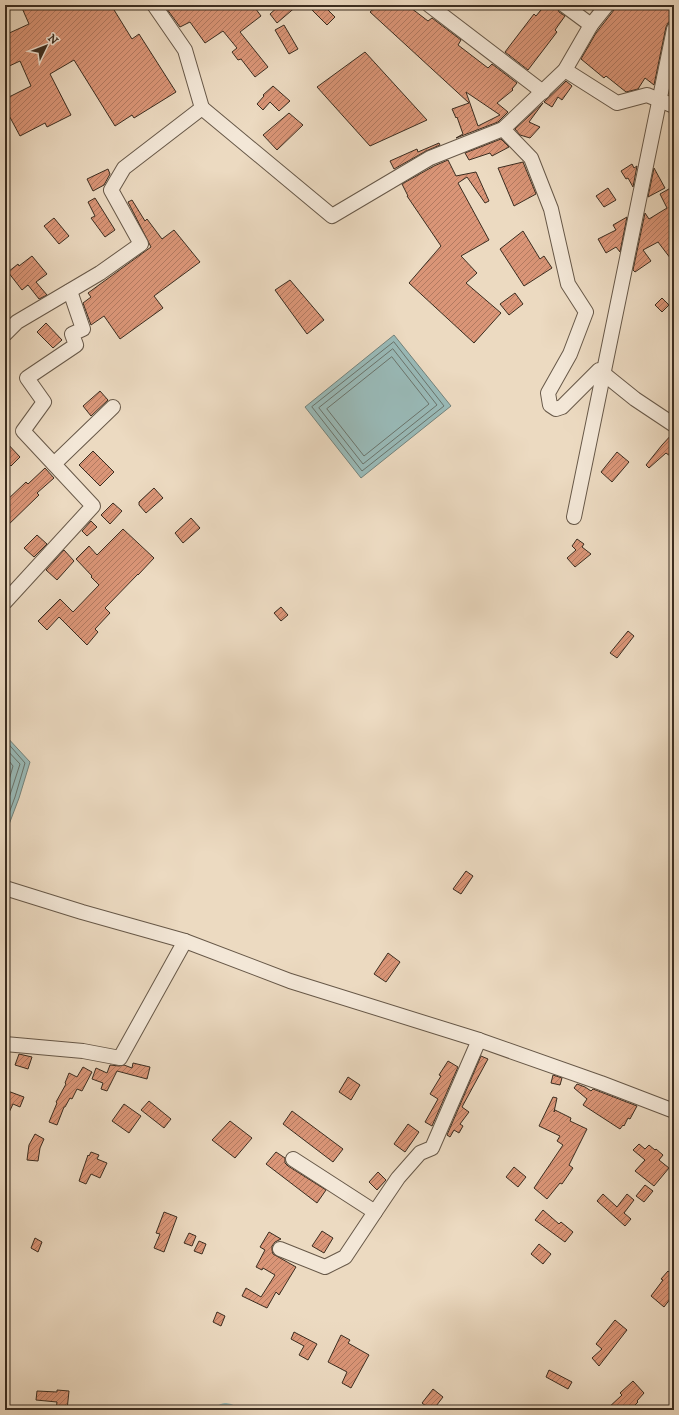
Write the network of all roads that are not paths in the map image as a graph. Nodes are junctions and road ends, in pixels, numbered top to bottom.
1 (154, 5) edge
2 (429, 5) edge
3 (564, 5) edge
4 (607, 5) edge
5 (591, 24) junction
6 (674, 29) edge
7 (565, 70) junction
8 (543, 92) junction
9 (674, 106) edge
10 (202, 108) junction
11 (503, 129) junction
12 (70, 292) junction
13 (5, 334) edge
14 (113, 407) dead end
15 (674, 425) edge
16 (54, 464) junction
17 (574, 517) dead end
18 (5, 602) edge
19 (5, 888) edge
20 (186, 941) junction
21 (479, 1040) junction
22 (5, 1044) edge
23 (674, 1111) edge
24 (293, 1159) dead end
25 (374, 1212) junction
26 (280, 1249) dead end

1 - 10 street
2 - 8 street
3 - 5 street
4 - 5 street
5 - 7 street
6 - 17 street
7 - 8 street
7 - 9 street
8 - 11 street
10 - 11 street
10 - 12 street
11 - 15 street
12 - 13 street
12 - 16 street
14 - 16 street
16 - 18 street
19 - 20 street
20 - 21 street
20 - 22 street
21 - 23 street
21 - 25 street
24 - 25 street
25 - 26 street

